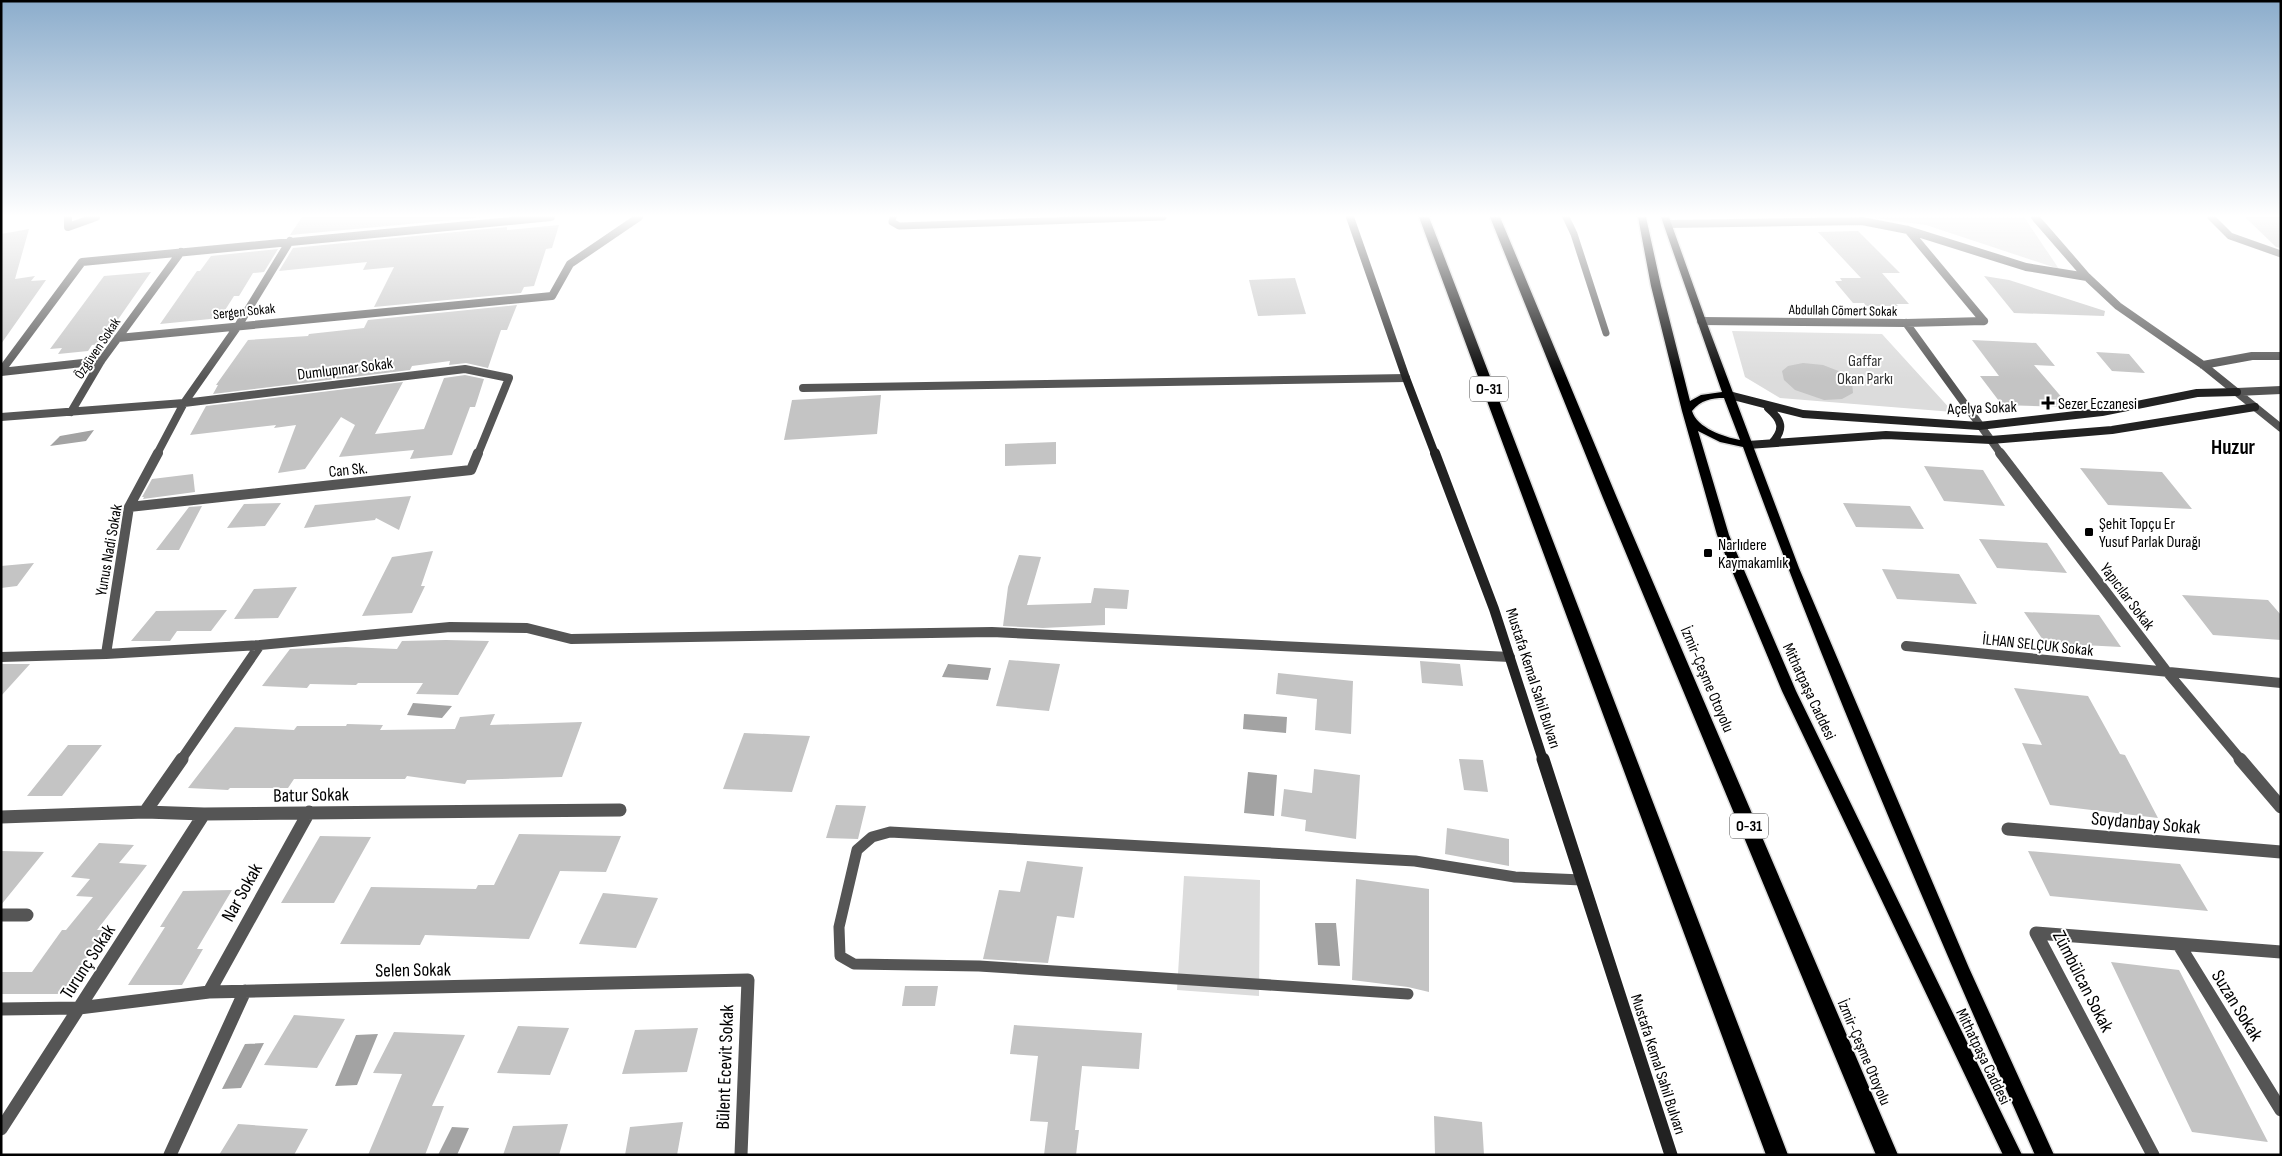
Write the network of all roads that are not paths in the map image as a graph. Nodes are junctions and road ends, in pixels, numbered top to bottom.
1 (75, 271) edge
2 (167, 271) edge
3 (272, 271) edge
4 (566, 271) edge
5 (1369, 271) edge
6 (1444, 271) edge
7 (1517, 271) edge
8 (1586, 271) edge
9 (1655, 271) edge
10 (1683, 271) edge
11 (1942, 271) edge
12 (2055, 271) edge
13 (2082, 271) edge
14 (2087, 277) junction
15 (1701, 321) junction
16 (1906, 323) junction
17 (238, 326) junction
18 (1606, 333) dead end
19 (118, 338) junction
20 (2281, 356) edge
21 (101, 361) junction
22 (2203, 365) junction
23 (1, 372) edge
24 (508, 378) joint
25 (1406, 378) junction
26 (803, 388) dead end
27 (2281, 390) edge
28 (2237, 392) junction
29 (1729, 395) junction
30 (184, 403) junction
31 (1764, 405) junction
32 (2255, 407) junction
33 (71, 412) junction
34 (1688, 414) junction
35 (1, 417) edge
36 (1979, 426) junction
37 (2281, 428) edge
38 (1990, 440) junction
39 (1772, 443) junction
40 (1748, 445) junction
41 (129, 507) junction
42 (260, 645) junction
43 (1906, 646) dead end
44 (106, 654) junction
45 (1510, 657) junction
46 (1, 658) edge
47 (2168, 673) junction
48 (2281, 683) edge
49 (2281, 807) edge
50 (620, 810) dead end
51 (146, 812) junction
52 (309, 812) junction
53 (204, 814) junction
54 (1, 818) edge
55 (2008, 829) dead end
56 (2281, 852) edge
57 (1582, 880) junction
58 (1, 915) edge
59 (27, 915) dead end
60 (2178, 945) junction
61 (2281, 952) edge
62 (748, 980) joint
63 (245, 991) junction
64 (209, 992) junction
65 (1408, 994) dead end
66 (79, 1008) junction
67 (1, 1009) edge
68 (2281, 1110) edge
69 (1, 1129) edge
70 (170, 1155) edge
71 (741, 1155) edge
72 (1671, 1155) edge
73 (1777, 1155) edge
74 (1887, 1155) edge
75 (2013, 1155) edge
76 (2045, 1155) edge
77 (2153, 1155) edge

1 - 23 street
2 - 19 street, Özgüven Sokak
3 - 17 street, Yunus Nadi Sokak
4 - 17 street, Sergen Sokak
5 - 25 street, Mustafa Kemal Sahil Bulvarı
6 - 73 highway, O-31
7 - 74 highway, İzmir-Çeşme Otoyolu / O-31
8 - 18 lane
9 - 34 main road, Mithatpaşa Caddesi
10 - 15 main road, Mithatpaşa Caddesi
11 - 16 street, Abdullah Cömert Sokak
12 - 14 street
13 - 14 street
14 - 22 street
15 - 16 street, Abdullah Cömert Sokak
15 - 29 main road, Mithatpaşa Caddesi
16 - 36 street, Yapıcılar Sokak
17 - 19 street, Sergen Sokak
17 - 30 street, Yunus Nadi Sokak
19 - 21 street, Özgüven Sokak
20 - 22 street
21 - 23 street
21 - 33 street, Özgüven Sokak
22 - 28 street
24 - 30 street, Dumlupınar Sokak
24 - 41 street, Can Sk.
25 - 26 street
25 - 45 street, Mustafa Kemal Sahil Bulvarı
27 - 28 street
28 - 32 street
28 - 36 street, Açelya Sokak
29 - 31 street, Açelya Sokak
29 - 34 main road
29 - 40 main road, Mithatpaşa Caddesi
30 - 33 street, Dumlupınar Sokak
30 - 41 street, Yunus Nadi Sokak
31 - 36 street, Açelya Sokak
31 - 39 street
32 - 37 street
32 - 38 street, Açelya Sokak
33 - 35 street, Dumlupınar Sokak
34 - 40 main road
34 - 75 main road, Mithatpaşa Caddesi
36 - 38 street, Yapıcılar Sokak
38 - 39 street, Açelya Sokak
38 - 47 street, Yapıcılar Sokak
39 - 40 street, Açelya Sokak
40 - 76 main road, Mithatpaşa Caddesi
41 - 44 street, Yunus Nadi Sokak
42 - 44 street
42 - 45 street
42 - 51 street
43 - 47 street, İLHAN SELÇUK Sokak
44 - 46 street
45 - 57 street, Mustafa Kemal Sahil Bulvarı
47 - 48 street
47 - 49 street, Yapıcılar Sokak
50 - 52 street, Batur Sokak
51 - 53 street, Batur Sokak
51 - 54 street, Batur Sokak
52 - 53 street, Batur Sokak
52 - 64 street, Nar Sokak
53 - 66 street, Turunç Sokak
55 - 56 street, Soydanbay Sokak
57 - 65 lane
57 - 72 street, Mustafa Kemal Sahil Bulvarı
58 - 59 street
60 - 61 street, Zümbülcan Sokak
60 - 68 street, Suzan Sokak
60 - 77 street, Zümbülcan Sokak
62 - 63 street, Selen Sokak
62 - 71 street, Bülent Ecevit Sokak
63 - 64 street, Selen Sokak
63 - 70 street
64 - 66 street, Selen Sokak
66 - 67 street, Selen Sokak
66 - 69 street, Turunç Sokak

